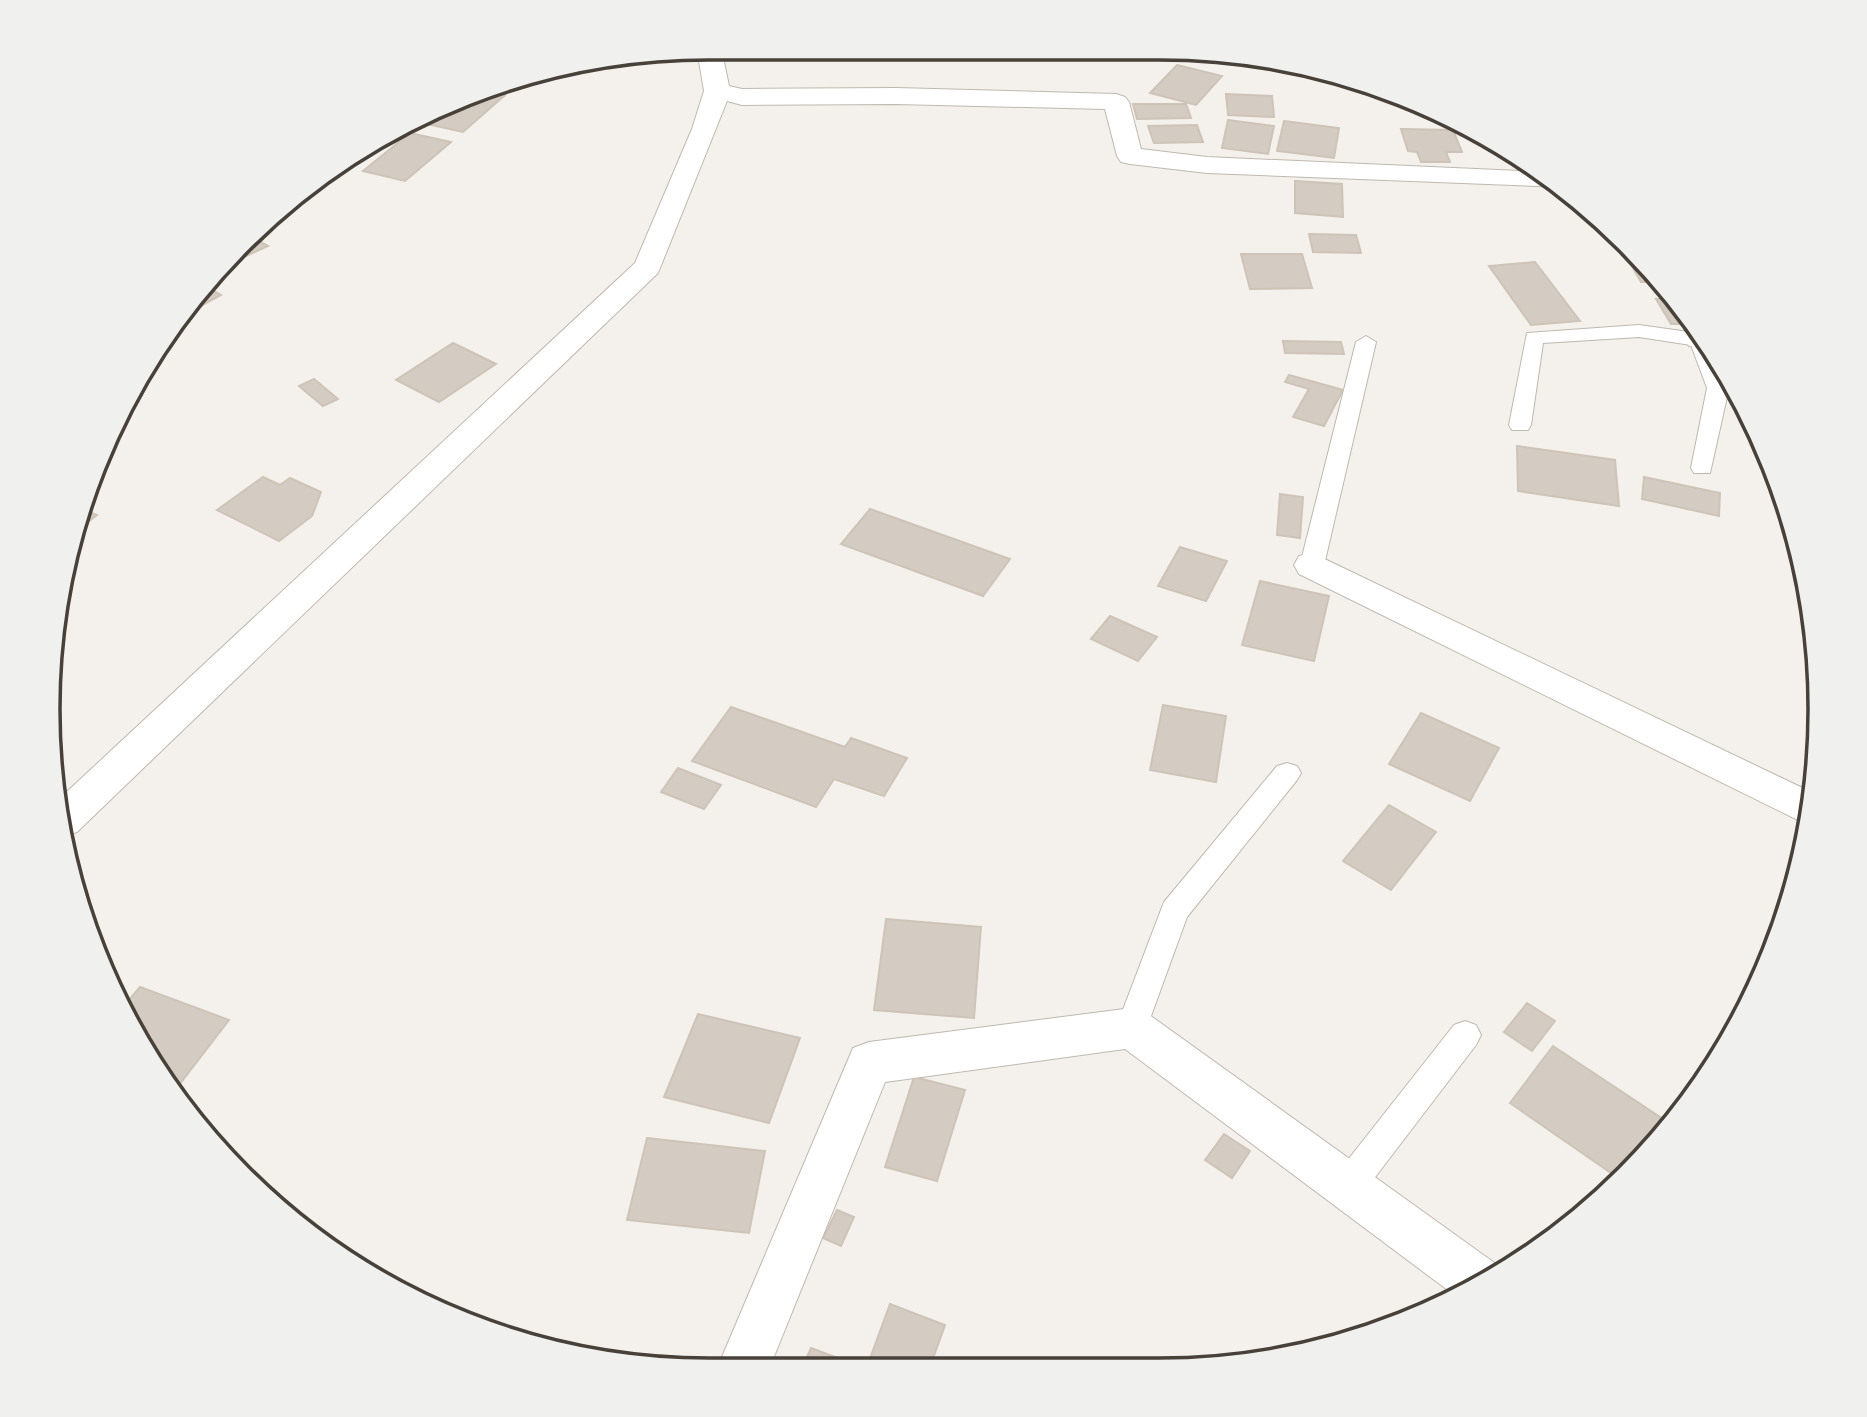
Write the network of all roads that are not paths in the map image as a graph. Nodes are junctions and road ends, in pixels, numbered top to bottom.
1 (710, 60) edge
2 (717, 91) junction
3 (1535, 180) edge
4 (1691, 338) edge
5 (1366, 342) dead end
6 (1713, 372) edge
7 (1520, 425) dead end
8 (1702, 468) dead end
9 (1312, 565) joint
10 (1287, 773) dead end
11 (1800, 805) edge
12 (69, 815) edge
13 (1132, 1028) junction
14 (1465, 1035) dead end
15 (1348, 1186) junction
16 (1472, 1277) edge
17 (747, 1358) edge

1 - 2 street
2 - 3 street
2 - 12 street
4 - 7 lane
5 - 9 lane
6 - 8 lane
9 - 11 street
10 - 13 lane
13 - 15 street
13 - 17 street
14 - 15 lane
15 - 16 street

